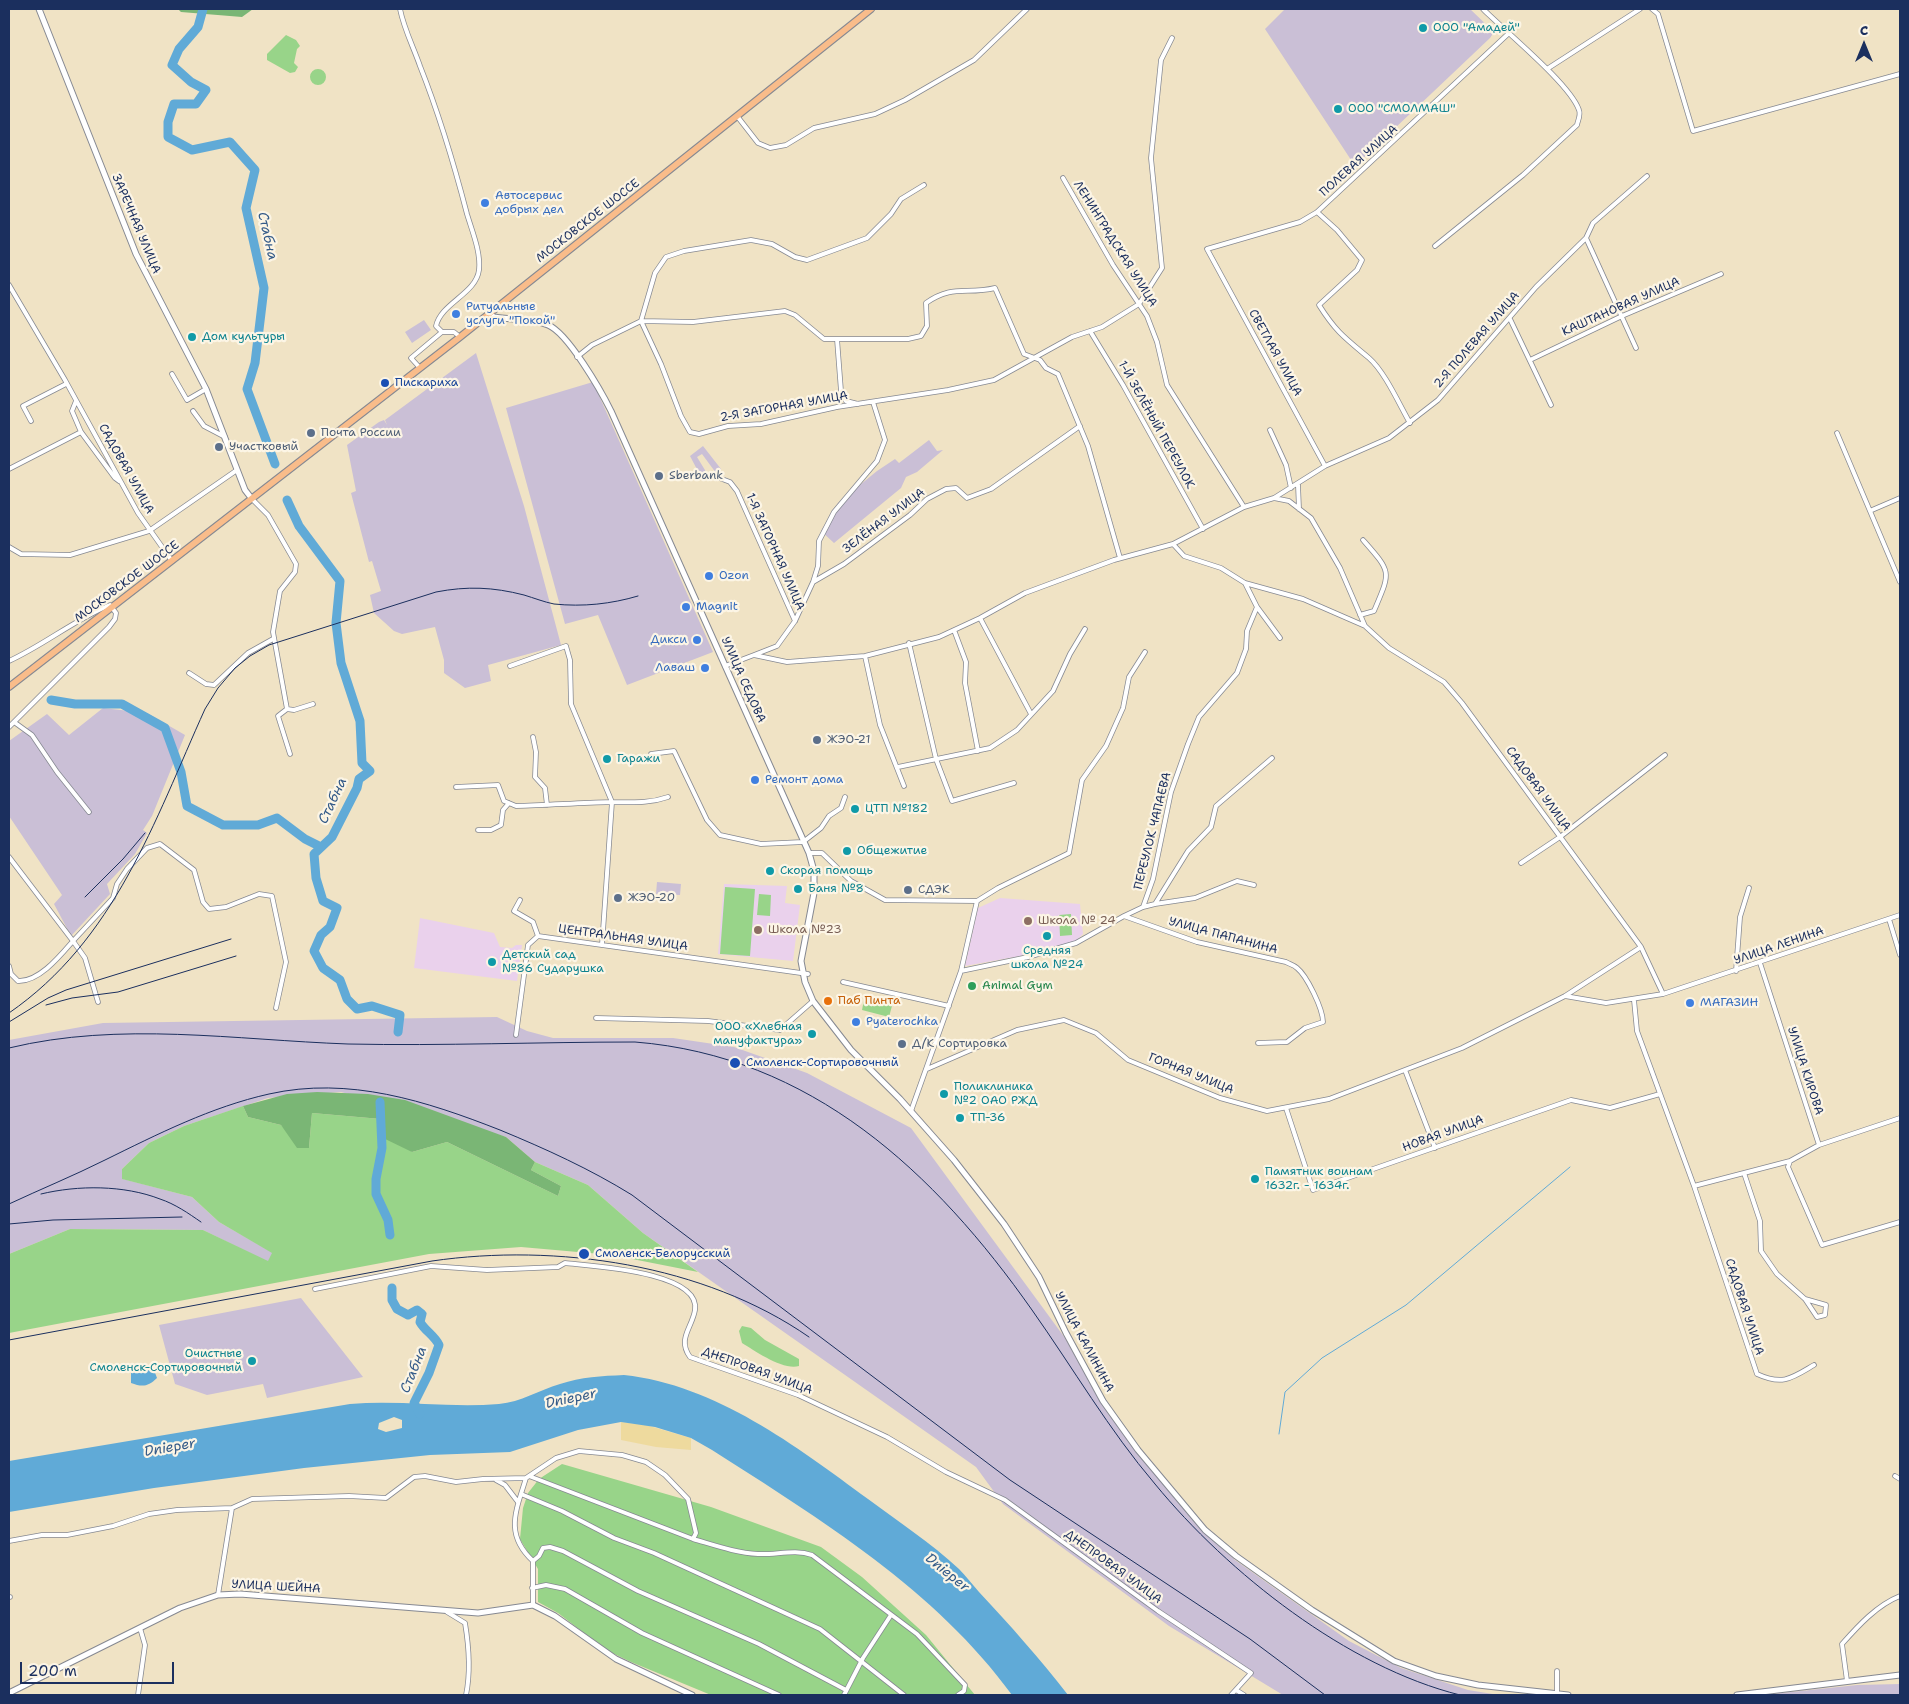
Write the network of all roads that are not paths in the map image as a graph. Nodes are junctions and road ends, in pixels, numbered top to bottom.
1 (39, 9) edge
2 (400, 9) edge
3 (871, 9) edge
4 (1027, 9) edge
5 (1483, 9) edge
6 (1652, 9) edge
7 (1638, 10) edge
8 (1508, 34) junction
9 (1172, 38) dead end
10 (1547, 69) junction
11 (1900, 74) edge
12 (738, 116) junction
13 (1647, 176) dead end
14 (1063, 178) dead end
15 (924, 185) dead end
16 (1317, 212) junction
17 (1586, 238) junction
18 (1435, 246) dead end
19 (1721, 274) dead end
20 (9, 285) edge
21 (1139, 304) junction
22 (489, 314) junction
23 (1622, 316) junction
24 (1510, 319) junction
25 (641, 321) junction
26 (1090, 331) junction
27 (442, 332) junction
28 (460, 337) junction
29 (837, 339) junction
30 (1636, 348) dead end
31 (577, 356) junction
32 (1032, 358) junction
33 (1530, 360) junction
34 (420, 368) junction
35 (172, 374) dead end
36 (66, 384) junction
37 (206, 389) junction
38 (76, 401) junction
39 (873, 402) junction
40 (861, 405) junction
41 (1551, 405) dead end
42 (193, 411) dead end
43 (30, 421) dead end
44 (1410, 423) junction
45 (1080, 426) junction
46 (1270, 430) dead end
47 (81, 432) junction
48 (1837, 433) dead end
49 (224, 437) junction
50 (1325, 466) junction
51 (9, 469) edge
52 (237, 470) junction
53 (714, 476) dead end
54 (121, 482) junction
55 (1298, 485) junction
56 (1291, 488) junction
57 (1274, 498) junction
58 (1900, 498) edge
59 (252, 499) junction
60 (1244, 507) junction
61 (1300, 509) junction
62 (1872, 510) junction
63 (1203, 529) junction
64 (149, 531) junction
65 (1363, 540) dead end
66 (1174, 544) junction
67 (9, 547) edge
68 (1120, 558) junction
69 (172, 562) junction
70 (813, 582) junction
71 (1900, 582) edge
72 (1245, 583) junction
73 (112, 608) junction
74 (1256, 608) junction
75 (1360, 615) junction
76 (980, 618) junction
77 (794, 621) junction
78 (1365, 626) junction
79 (1085, 629) dead end
80 (954, 630) junction
81 (1280, 638) dead end
82 (273, 639) junction
83 (910, 643) junction
84 (1145, 652) dead end
85 (754, 655) junction
86 (865, 656) junction
87 (9, 660) edge
88 (510, 666) dead end
89 (725, 666) junction
90 (189, 673) dead end
91 (9, 687) edge
92 (312, 704) dead end
93 (287, 709) junction
94 (1030, 714) junction
95 (14, 722) junction
96 (9, 727) edge
97 (533, 738) dead end
98 (978, 751) junction
99 (290, 754) dead end
100 (651, 754) dead end
101 (1665, 755) dead end
102 (1272, 758) dead end
103 (936, 759) junction
104 (898, 767) junction
105 (1014, 783) dead end
106 (904, 786) dead end
107 (456, 787) dead end
108 (668, 796) dead end
109 (845, 797) dead end
110 (612, 802) junction
111 (509, 803) junction
112 (547, 805) junction
113 (89, 812) dead end
114 (478, 830) dead end
115 (1560, 837) junction
116 (803, 842) junction
117 (808, 854) junction
118 (9, 857) edge
119 (1521, 863) dead end
120 (1254, 885) dead end
121 (1749, 888) dead end
122 (520, 900) dead end
123 (977, 902) junction
124 (1155, 904) junction
125 (1143, 907) junction
126 (1900, 915) edge
127 (1124, 916) junction
128 (1889, 919) junction
129 (538, 936) junction
130 (73, 941) junction
131 (602, 945) junction
132 (1641, 947) junction
133 (1900, 955) edge
134 (1760, 963) junction
135 (9, 966) edge
136 (961, 971) junction
137 (1736, 971) junction
138 (805, 973) junction
139 (843, 982) dead end
140 (1663, 994) junction
141 (1565, 996) junction
142 (1634, 1000) junction
143 (813, 1001) junction
144 (98, 1002) dead end
145 (949, 1006) junction
146 (276, 1008) dead end
147 (596, 1018) dead end
148 (516, 1035) dead end
149 (1258, 1043) dead end
150 (927, 1069) junction
151 (1405, 1070) junction
152 (1660, 1094) junction
153 (900, 1099) joint
154 (1286, 1108) junction
155 (911, 1111) junction
156 (1900, 1118) edge
157 (1819, 1145) junction
158 (1435, 1148) junction
159 (1790, 1161) junction
160 (1782, 1163) junction
161 (1788, 1167) junction
162 (1744, 1173) junction
163 (1694, 1186) junction
164 (1900, 1222) edge
165 (315, 1289) dead end
166 (1805, 1299) junction
167 (1814, 1365) dead end
168 (1895, 1476) dead end
169 (527, 1477) junction
170 (494, 1479) junction
171 (1900, 1479) edge
172 (521, 1494) junction
173 (518, 1503) junction
174 (232, 1508) junction
175 (693, 1538) junction
176 (9, 1540) edge
177 (533, 1561) junction
178 (532, 1588) junction
179 (218, 1595) junction
180 (1900, 1596) edge
181 (533, 1604) junction
182 (447, 1612) junction
183 (891, 1615) junction
184 (140, 1628) junction
185 (861, 1661) junction
186 (1557, 1671) dead end
187 (1900, 1675) edge
188 (1847, 1681) junction
189 (846, 1690) junction
190 (1236, 1690) junction
191 (11, 1693) edge
192 (681, 1693) edge
193 (138, 1695) edge
194 (466, 1695) edge
195 (692, 1695) edge
196 (779, 1695) edge
197 (844, 1695) edge
198 (904, 1695) edge
199 (958, 1695) edge
200 (1232, 1695) edge
201 (1244, 1695) edge
202 (1557, 1695) edge
203 (1568, 1695) edge
204 (1737, 1695) edge

1 - 37 street, ЗАРЕЧНАЯ УЛИЦА
2 - 27 street
3 - 12 main road, МОСКОВСКОЕ ШОССЕ
4 - 12 street
5 - 8 street
6 - 11 street
7 - 10 street
8 - 10 street
8 - 16 street, ПОЛЕВАЯ УЛИЦА
9 - 21 street
10 - 18 street
12 - 22 main road, МОСКОВСКОЕ ШОССЕ
13 - 17 street, 2-Я ПОЛЕВАЯ УЛИЦА
14 - 21 street, ЛЕНИНГРАДСКАЯ УЛИЦА
15 - 25 street
16 - 44 street, ПОЛЕВАЯ УЛИЦА
16 - 50 street, СВЕТЛАЯ УЛИЦА
17 - 23 street
17 - 24 street, 2-Я ПОЛЕВАЯ УЛИЦА
19 - 23 street, КАШТАНОВАЯ УЛИЦА
20 - 36 street, САДОВАЯ УЛИЦА
21 - 26 street, 2-Я ЗАГОРНАЯ УЛИЦА
21 - 60 street, ЛЕНИНГРАДСКАЯ УЛИЦА
22 - 28 main road, МОСКОВСКОЕ ШОССЕ
22 - 31 street, УЛИЦА СЕДОВА
23 - 30 street
23 - 33 street, КАШТАНОВАЯ УЛИЦА
24 - 33 street
24 - 44 street, 2-Я ПОЛЕВАЯ УЛИЦА
25 - 29 street
25 - 31 street
25 - 40 street, 2-Я ЗАГОРНАЯ УЛИЦА
26 - 32 street, 2-Я ЗАГОРНАЯ УЛИЦА
26 - 63 street, 1-Й ЗЕЛЁНЫЙ ПЕРЕУЛОК
27 - 28 street
27 - 34 street
28 - 34 main road, МОСКОВСКОЕ ШОССЕ
29 - 32 street
29 - 40 street
31 - 89 street, УЛИЦА СЕДОВА
32 - 39 street, 2-Я ЗАГОРНАЯ УЛИЦА
32 - 45 street
33 - 41 street
34 - 59 main road, МОСКОВСКОЕ ШОССЕ
35 - 37 street
36 - 38 street, САДОВАЯ УЛИЦА
36 - 43 street
37 - 49 street, ЗАРЕЧНАЯ УЛИЦА
38 - 47 street
38 - 54 street, САДОВАЯ УЛИЦА
39 - 40 street, 2-Я ЗАГОРНАЯ УЛИЦА
39 - 70 street
42 - 49 street
44 - 50 street, 2-Я ПОЛЕВАЯ УЛИЦА
45 - 68 street
45 - 70 street, ЗЕЛЁНАЯ УЛИЦА
46 - 56 street
47 - 51 street, САДОВАЯ УЛИЦА
47 - 54 street
48 - 62 street
49 - 52 street, ЗАРЕЧНАЯ УЛИЦА
50 - 55 street, 2-Я ПОЛЕВАЯ УЛИЦА
52 - 59 street, ЗАРЕЧНАЯ УЛИЦА
52 - 64 street
53 - 77 street, 1-Я ЗАГОРНАЯ УЛИЦА
54 - 64 street, САДОВАЯ УЛИЦА
55 - 56 street, 2-Я ПОЛЕВАЯ УЛИЦА
55 - 61 street
56 - 57 street, 2-Я ПОЛЕВАЯ УЛИЦА
57 - 60 street, 2-Я ПОЛЕВАЯ УЛИЦА
57 - 61 street, САДОВАЯ УЛИЦА
58 - 62 street
59 - 69 main road, МОСКОВСКОЕ ШОССЕ
59 - 82 street
60 - 63 street, 2-Я ПОЛЕВАЯ УЛИЦА
61 - 75 street, САДОВАЯ УЛИЦА
62 - 71 street
63 - 66 street, 2-Я ПОЛЕВАЯ УЛИЦА
64 - 67 street
64 - 69 street, САДОВАЯ УЛИЦА
65 - 75 street
66 - 68 street, 2-Я ПОЛЕВАЯ УЛИЦА
66 - 72 street, САДОВАЯ УЛИЦА
68 - 76 street, 2-Я ПОЛЕВАЯ УЛИЦА
69 - 73 main road, МОСКОВСКОЕ ШОССЕ
70 - 77 street
72 - 74 street
72 - 78 street, САДОВАЯ УЛИЦА
73 - 87 street
73 - 91 main road, МОСКОВСКОЕ ШОССЕ
73 - 95 street
74 - 81 street
74 - 125 street, ПЕРЕУЛОК ЧАПАЕВА
75 - 78 street, САДОВАЯ УЛИЦА
76 - 80 street, 2-Я ПОЛЕВАЯ УЛИЦА
76 - 94 street
77 - 85 street
78 - 115 street, САДОВАЯ УЛИЦА
79 - 94 street
80 - 83 street, 2-Я ПОЛЕВАЯ УЛИЦА
80 - 98 street
82 - 90 street
82 - 93 street
83 - 86 street, 2-Я ПОЛЕВАЯ УЛИЦА
83 - 103 street
84 - 123 street
85 - 86 street, 2-Я ПОЛЕВАЯ УЛИЦА
85 - 89 street
86 - 104 street
88 - 110 street
89 - 116 street, УЛИЦА СЕДОВА
92 - 93 street
93 - 99 street
94 - 98 street
95 - 96 street
95 - 113 street
97 - 112 street
98 - 103 street
100 - 116 street
101 - 115 street
102 - 124 street
103 - 104 street
103 - 105 street
104 - 106 street
107 - 111 street
108 - 110 street
109 - 116 street
110 - 112 street
110 - 131 street
111 - 112 street
111 - 114 street
115 - 119 street
115 - 132 street, САДОВАЯ УЛИЦА
116 - 117 street, УЛИЦА СЕДОВА
117 - 123 street
117 - 138 street, УЛИЦА СЕДОВА
118 - 130 street
120 - 124 street
121 - 137 street
122 - 129 street
123 - 136 street
124 - 125 street
125 - 127 street, ПЕРЕУЛОК ЧАПАЕВА
126 - 128 street, УЛИЦА ЛЕНИНА
127 - 136 street
127 - 149 street, УЛИЦА ПАПАНИНА
128 - 133 street
128 - 134 street, УЛИЦА ЛЕНИНА
129 - 131 street, ЦЕНТРАЛЬНАЯ УЛИЦА
129 - 148 street
130 - 135 street
130 - 144 street
130 - 146 street
131 - 138 street, ЦЕНТРАЛЬНАЯ УЛИЦА
132 - 140 street, САДОВАЯ УЛИЦА
132 - 141 street, ГОРНАЯ УЛИЦА
134 - 137 street, УЛИЦА ЛЕНИНА
134 - 157 street, УЛИЦА КИРОВА
136 - 145 street
137 - 140 street, УЛИЦА ЛЕНИНА
138 - 143 street, УЛИЦА СЕДОВА
139 - 145 street
140 - 142 street, УЛИЦА ЛЕНИНА
141 - 142 street, УЛИЦА ЛЕНИНА
141 - 151 street, ГОРНАЯ УЛИЦА
142 - 152 street, САДОВАЯ УЛИЦА
143 - 147 street
143 - 153 street, УЛИЦА СЕДОВА
145 - 150 street
150 - 154 street, ГОРНАЯ УЛИЦА
150 - 155 street
151 - 154 street, ГОРНАЯ УЛИЦА
151 - 158 street
152 - 158 street, НОВАЯ УЛИЦА
152 - 163 street, САДОВАЯ УЛИЦА
153 - 155 street, УЛИЦА КАЛИНИНА
154 - 158 street, НОВАЯ УЛИЦА
155 - 202 street, УЛИЦА КАЛИНИНА
156 - 157 street
157 - 159 street
159 - 160 street
159 - 161 street
160 - 161 street
160 - 162 street
161 - 164 street
162 - 163 street
162 - 166 street
163 - 167 street, САДОВАЯ УЛИЦА
165 - 190 street, ДНЕПРОВАЯ УЛИЦА
166 - 166 street
168 - 171 street
169 - 170 street
169 - 172 street
169 - 175 street
169 - 175 street
170 - 173 street
170 - 174 street
172 - 173 street
172 - 185 street
173 - 177 street
174 - 176 street
174 - 179 street
175 - 183 street
177 - 178 street
177 - 189 street
178 - 181 street
178 - 196 street
179 - 182 street, УЛИЦА ШЕЙНА
179 - 184 street, УЛИЦА ШЕЙНА
180 - 188 street
181 - 182 street, УЛИЦА ШЕЙНА
181 - 192 street
182 - 194 street
183 - 185 street
183 - 199 street
184 - 191 street, УЛИЦА ШЕЙНА
184 - 193 street
185 - 189 street
185 - 198 street
186 - 202 street
187 - 188 street
188 - 204 street
189 - 197 street
190 - 200 street
190 - 201 street
192 - 195 street
202 - 203 street, УЛИЦА КАЛИНИНА

